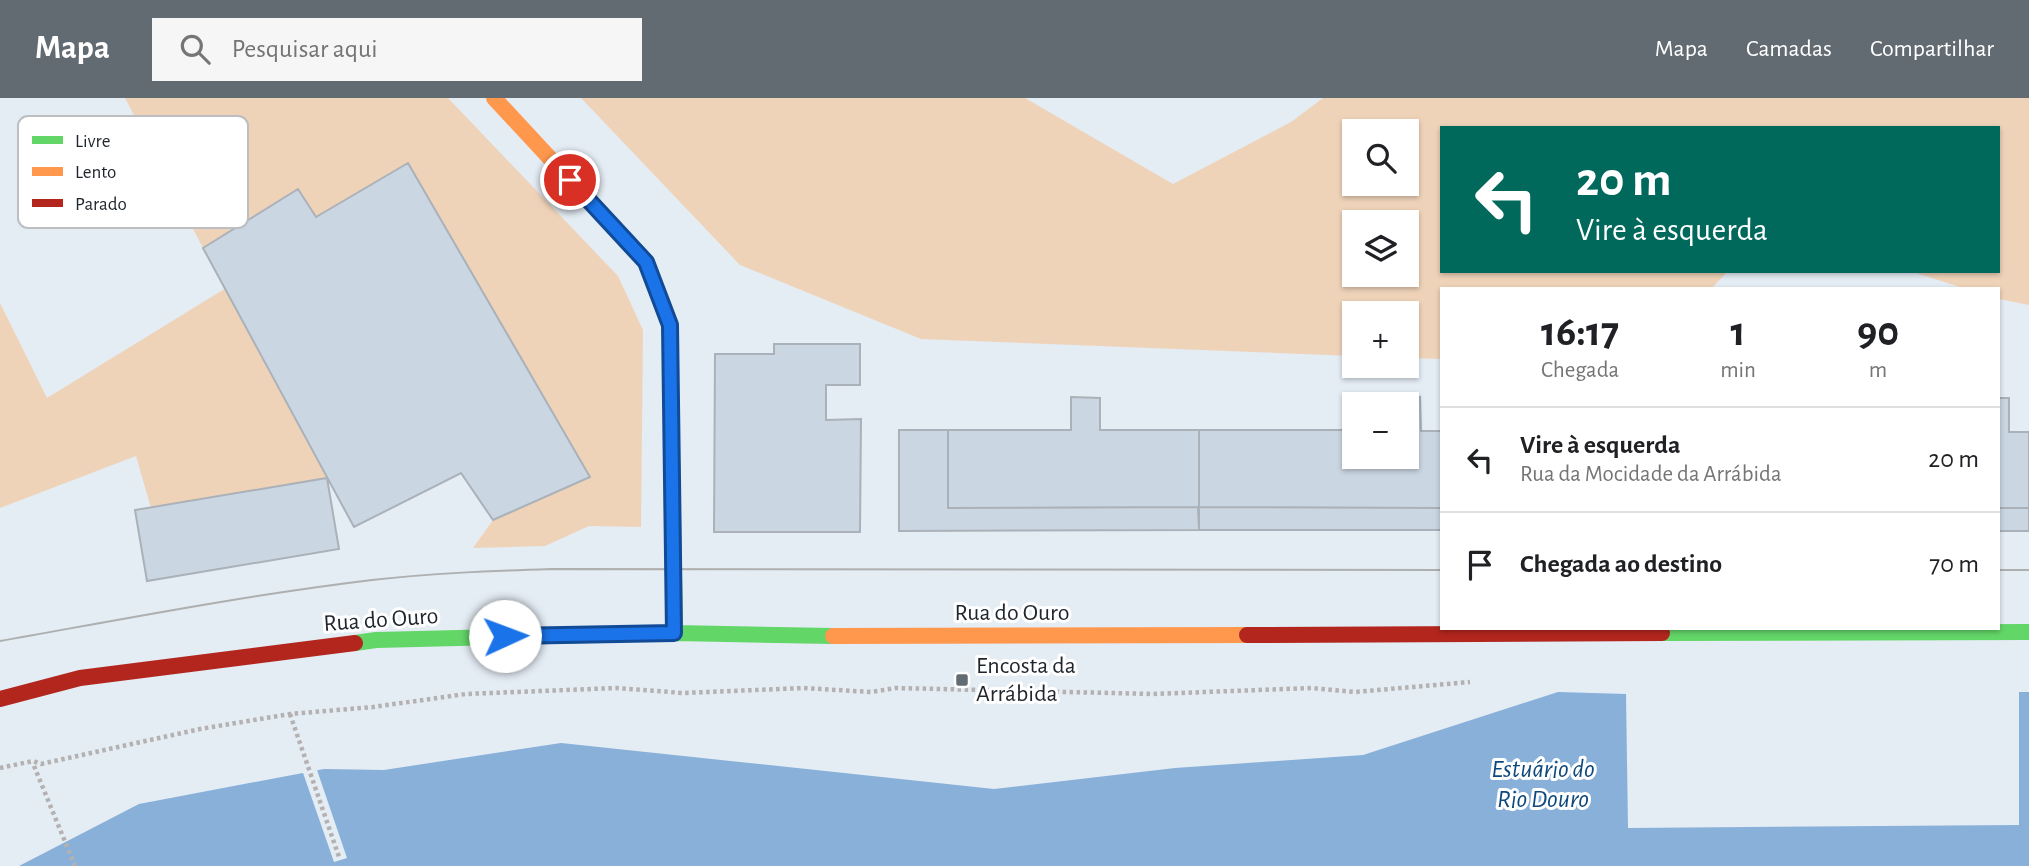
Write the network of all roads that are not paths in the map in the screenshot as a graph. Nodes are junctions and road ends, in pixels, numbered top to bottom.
1 (494, 98) edge
2 (2029, 632) edge
3 (674, 633) junction
4 (0, 699) edge

1 - 3 main road
2 - 3 main road, Rua do Ouro
3 - 4 main road, Rua do Ouro

